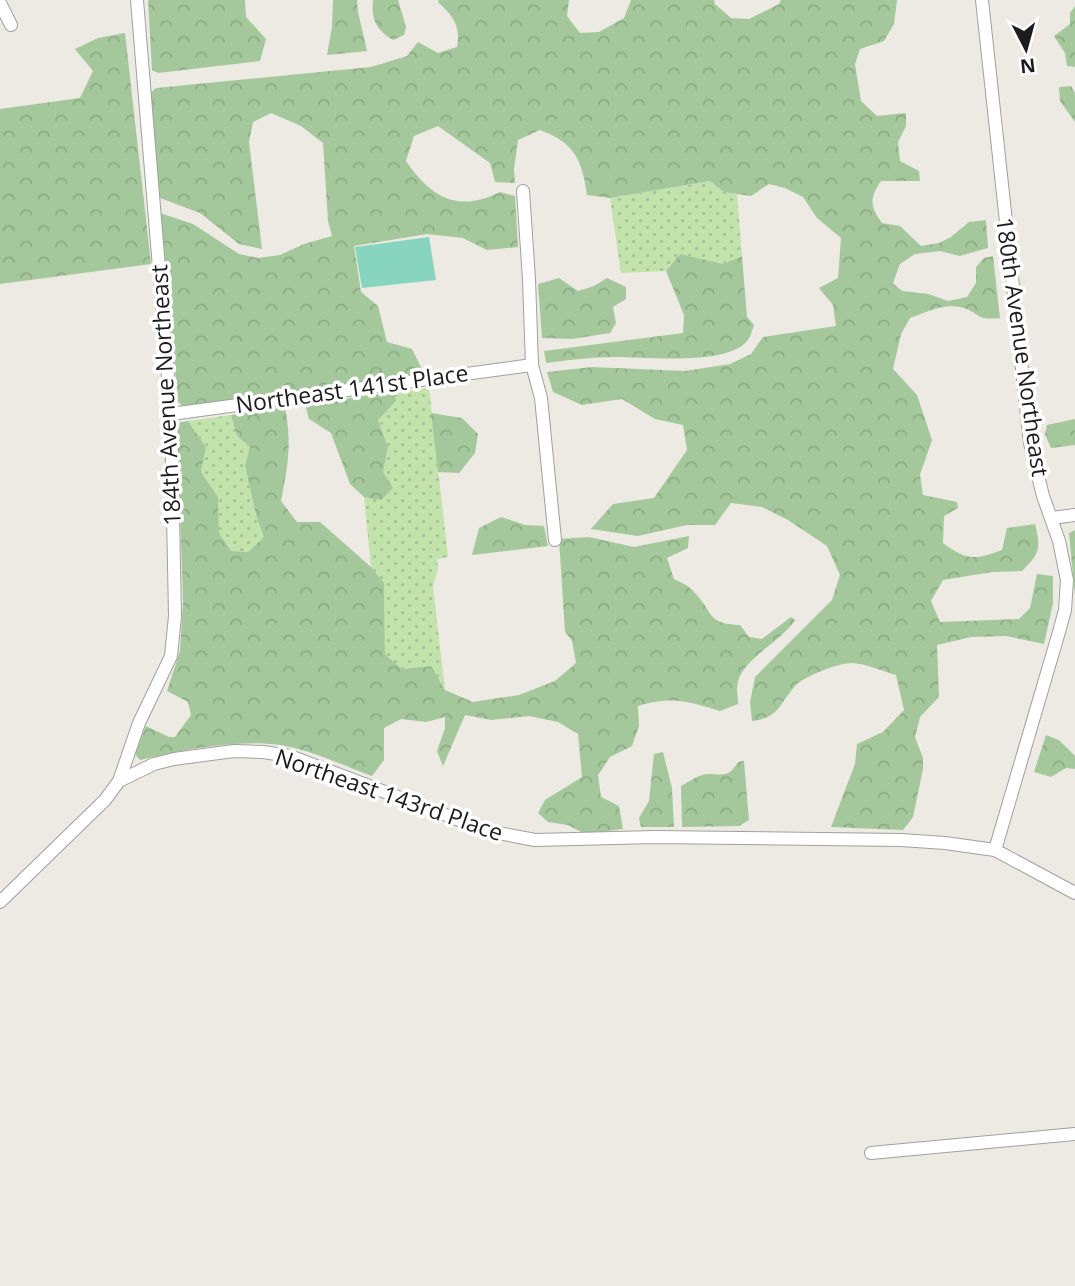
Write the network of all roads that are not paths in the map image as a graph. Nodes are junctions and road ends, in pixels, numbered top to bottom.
1 (137, 0) edge
2 (982, 0) edge
3 (0, 4) edge
4 (11, 25) dead end
5 (523, 191) dead end
6 (532, 365) junction
7 (172, 414) junction
8 (1075, 515) edge
9 (1052, 518) junction
10 (555, 540) dead end
11 (119, 781) junction
12 (995, 850) junction
13 (1075, 893) edge
14 (0, 902) edge
15 (1075, 1134) edge
16 (871, 1153) dead end

1 - 7 street, 184th Avenue Northeast
2 - 9 street, 180th Avenue Northeast
3 - 4 street
5 - 6 street
6 - 7 street, Northeast 141st Place
6 - 10 street
7 - 11 street, 184th Avenue Northeast
8 - 9 street
9 - 12 street, 180th Avenue Northeast
11 - 12 street, Northeast 143rd Place
11 - 14 street, Northeast 143rd Place
12 - 13 street, Northeast 143rd Place
15 - 16 street

